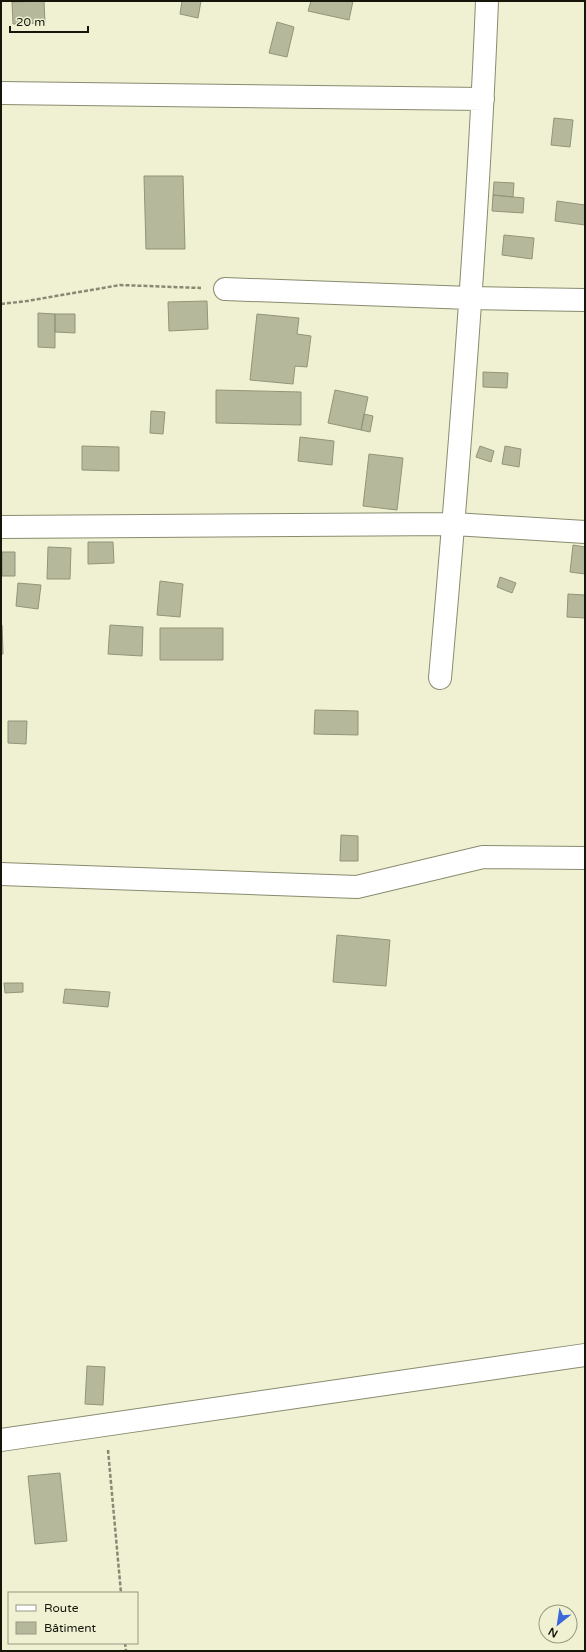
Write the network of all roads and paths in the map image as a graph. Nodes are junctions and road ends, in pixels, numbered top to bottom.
1 (487, 1) edge
2 (1, 93) edge
3 (483, 99) junction
4 (225, 289) joint
5 (470, 298) junction
6 (585, 300) edge
7 (1, 304) edge
8 (454, 524) junction
9 (1, 527) edge
10 (585, 532) edge
11 (440, 678) dead end
12 (585, 858) edge
13 (1, 874) edge
14 (585, 1355) edge
15 (106, 1425) junction
16 (1, 1440) edge
17 (121, 1592) edge

1 - 3 street
2 - 3 street
3 - 5 street
4 - 5 street
4 - 7 path
5 - 6 street
5 - 8 street
8 - 9 street
8 - 10 street
8 - 11 street
12 - 13 street
14 - 15 street
15 - 16 street
15 - 17 path

